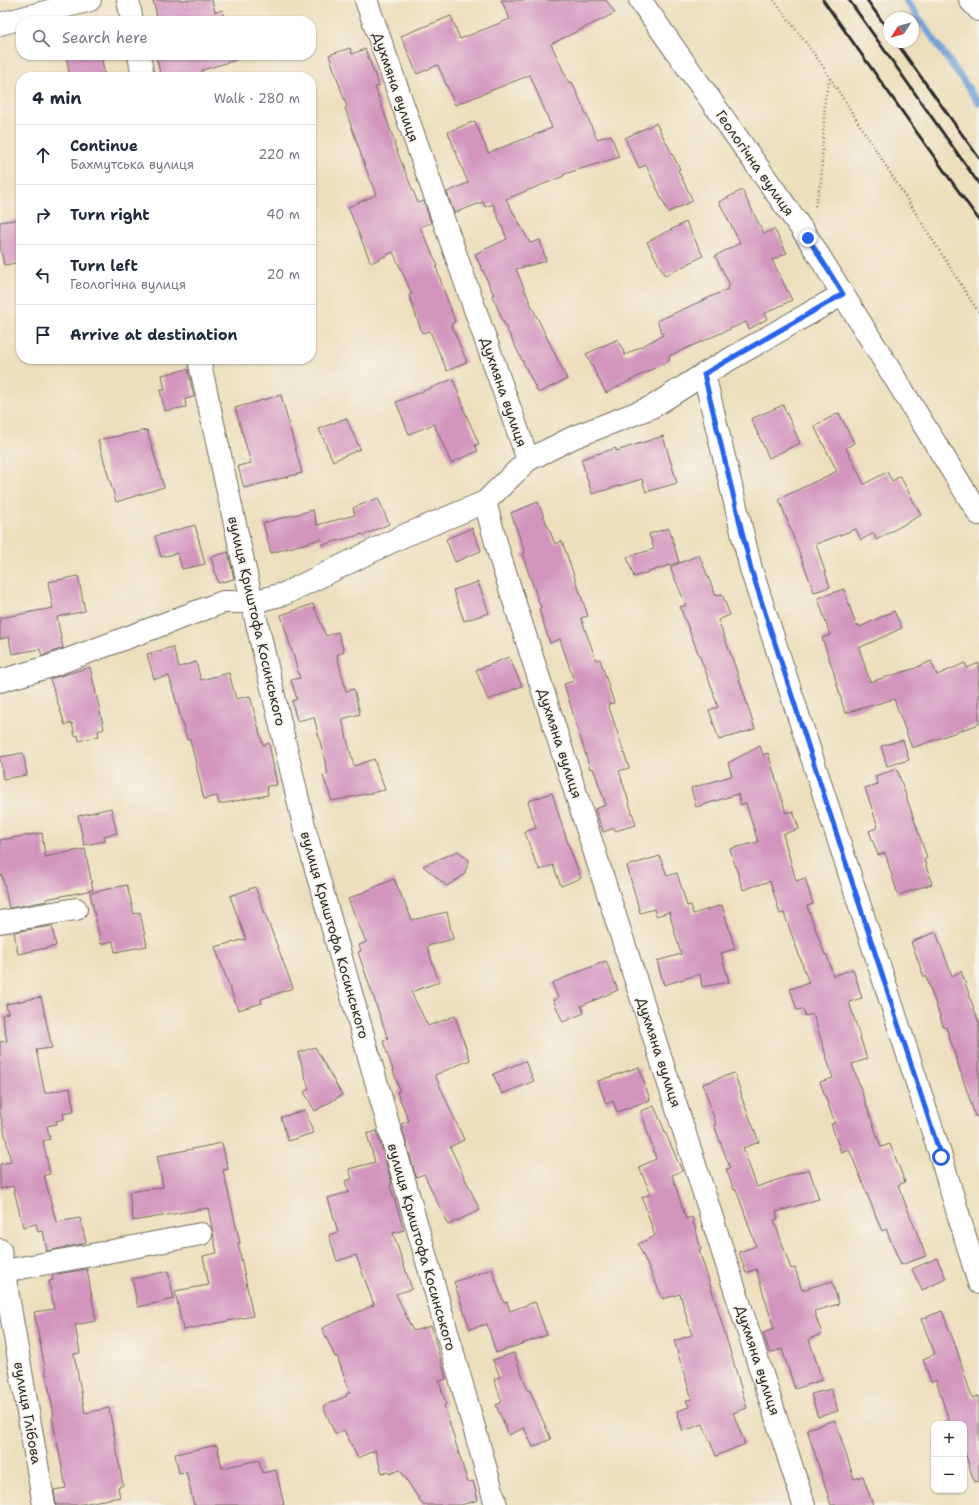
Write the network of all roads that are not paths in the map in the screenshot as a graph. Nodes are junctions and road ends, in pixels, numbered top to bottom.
1 (90, 0) edge
2 (128, 0) edge
3 (366, 0) edge
4 (640, 0) edge
5 (970, 0) edge
6 (979, 10) edge
7 (30, 16) edge
8 (131, 16) edge
9 (16, 20) edge
10 (0, 24) edge
11 (140, 60) edge
12 (142, 72) edge
13 (843, 294) junction
14 (200, 364) edge
15 (704, 374) junction
16 (528, 460) junction
17 (485, 502) junction
18 (979, 514) edge
19 (252, 602) junction
20 (0, 681) edge
21 (76, 909) dead end
22 (0, 922) edge
23 (202, 1234) dead end
24 (2, 1260) edge
25 (979, 1283) edge
26 (44, 1505) edge
27 (496, 1505) edge
28 (804, 1505) edge

1 - 7 street
2 - 8 street
3 - 16 street, Духмяна вулиця
4 - 13 street, Геологічна вулиця
5 - 6 street
9 - 10 street
11 - 12 street
13 - 15 street
13 - 18 street, Геологічна вулиця
14 - 19 street, вулиця Криштофа Косинського
15 - 16 street
15 - 25 street
16 - 17 street, Духмяна вулиця
17 - 19 street
17 - 28 street, Духмяна вулиця
19 - 20 street
19 - 27 street, вулиця Криштофа Косинського
21 - 22 street
23 - 24 street
24 - 26 street, вулиця Глібова

